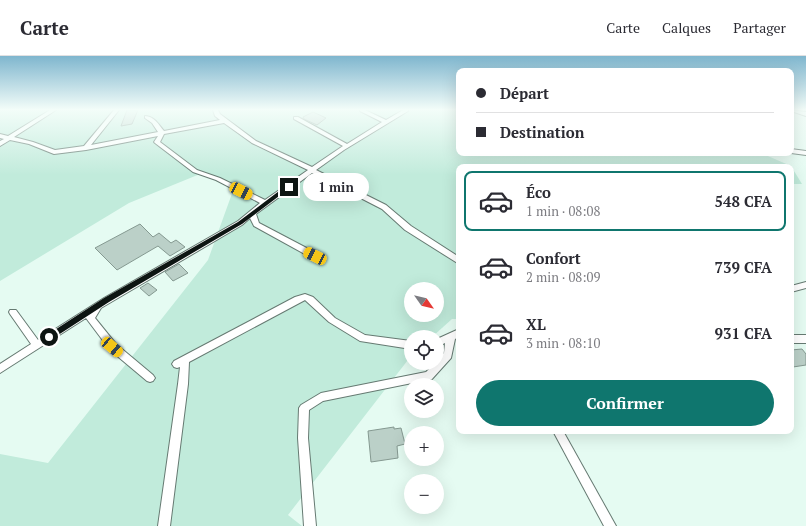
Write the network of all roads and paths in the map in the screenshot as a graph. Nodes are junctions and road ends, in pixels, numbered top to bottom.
1 (19, 132) edge
2 (99, 132) edge
3 (167, 132) edge
4 (240, 132) edge
5 (321, 132) edge
6 (370, 132) edge
7 (162, 133) junction
8 (0, 136) edge
9 (8, 139) junction
10 (0, 144) edge
11 (347, 146) junction
12 (86, 148) junction
13 (794, 151) edge
14 (806, 153) edge
15 (312, 170) junction
16 (265, 203) junction
17 (252, 213) junction
18 (315, 256) dead end
19 (456, 259) edge
20 (804, 288) edge
21 (794, 289) edge
22 (101, 304) junction
23 (13, 312) dead end
24 (455, 335) edge
25 (794, 339) edge
26 (806, 339) edge
27 (444, 340) edge
28 (404, 344) edge
29 (36, 345) junction
30 (0, 368) edge
31 (150, 378) dead end
32 (560, 434) edge
33 (164, 526) edge
34 (310, 526) edge
35 (610, 526) edge

1 - 9 street
2 - 12 street
3 - 7 street
4 - 15 street
5 - 11 street
6 - 11 street
7 - 12 street
7 - 16 street
8 - 9 street
9 - 10 street
9 - 12 street
11 - 15 street
13 - 14 street
15 - 16 street
15 - 19 street
16 - 17 street
17 - 18 street
17 - 22 street
20 - 21 street
22 - 29 street
22 - 31 street
23 - 29 street
24 - 27 street
24 - 34 street
25 - 26 street
28 - 33 street
29 - 30 street
32 - 35 street

